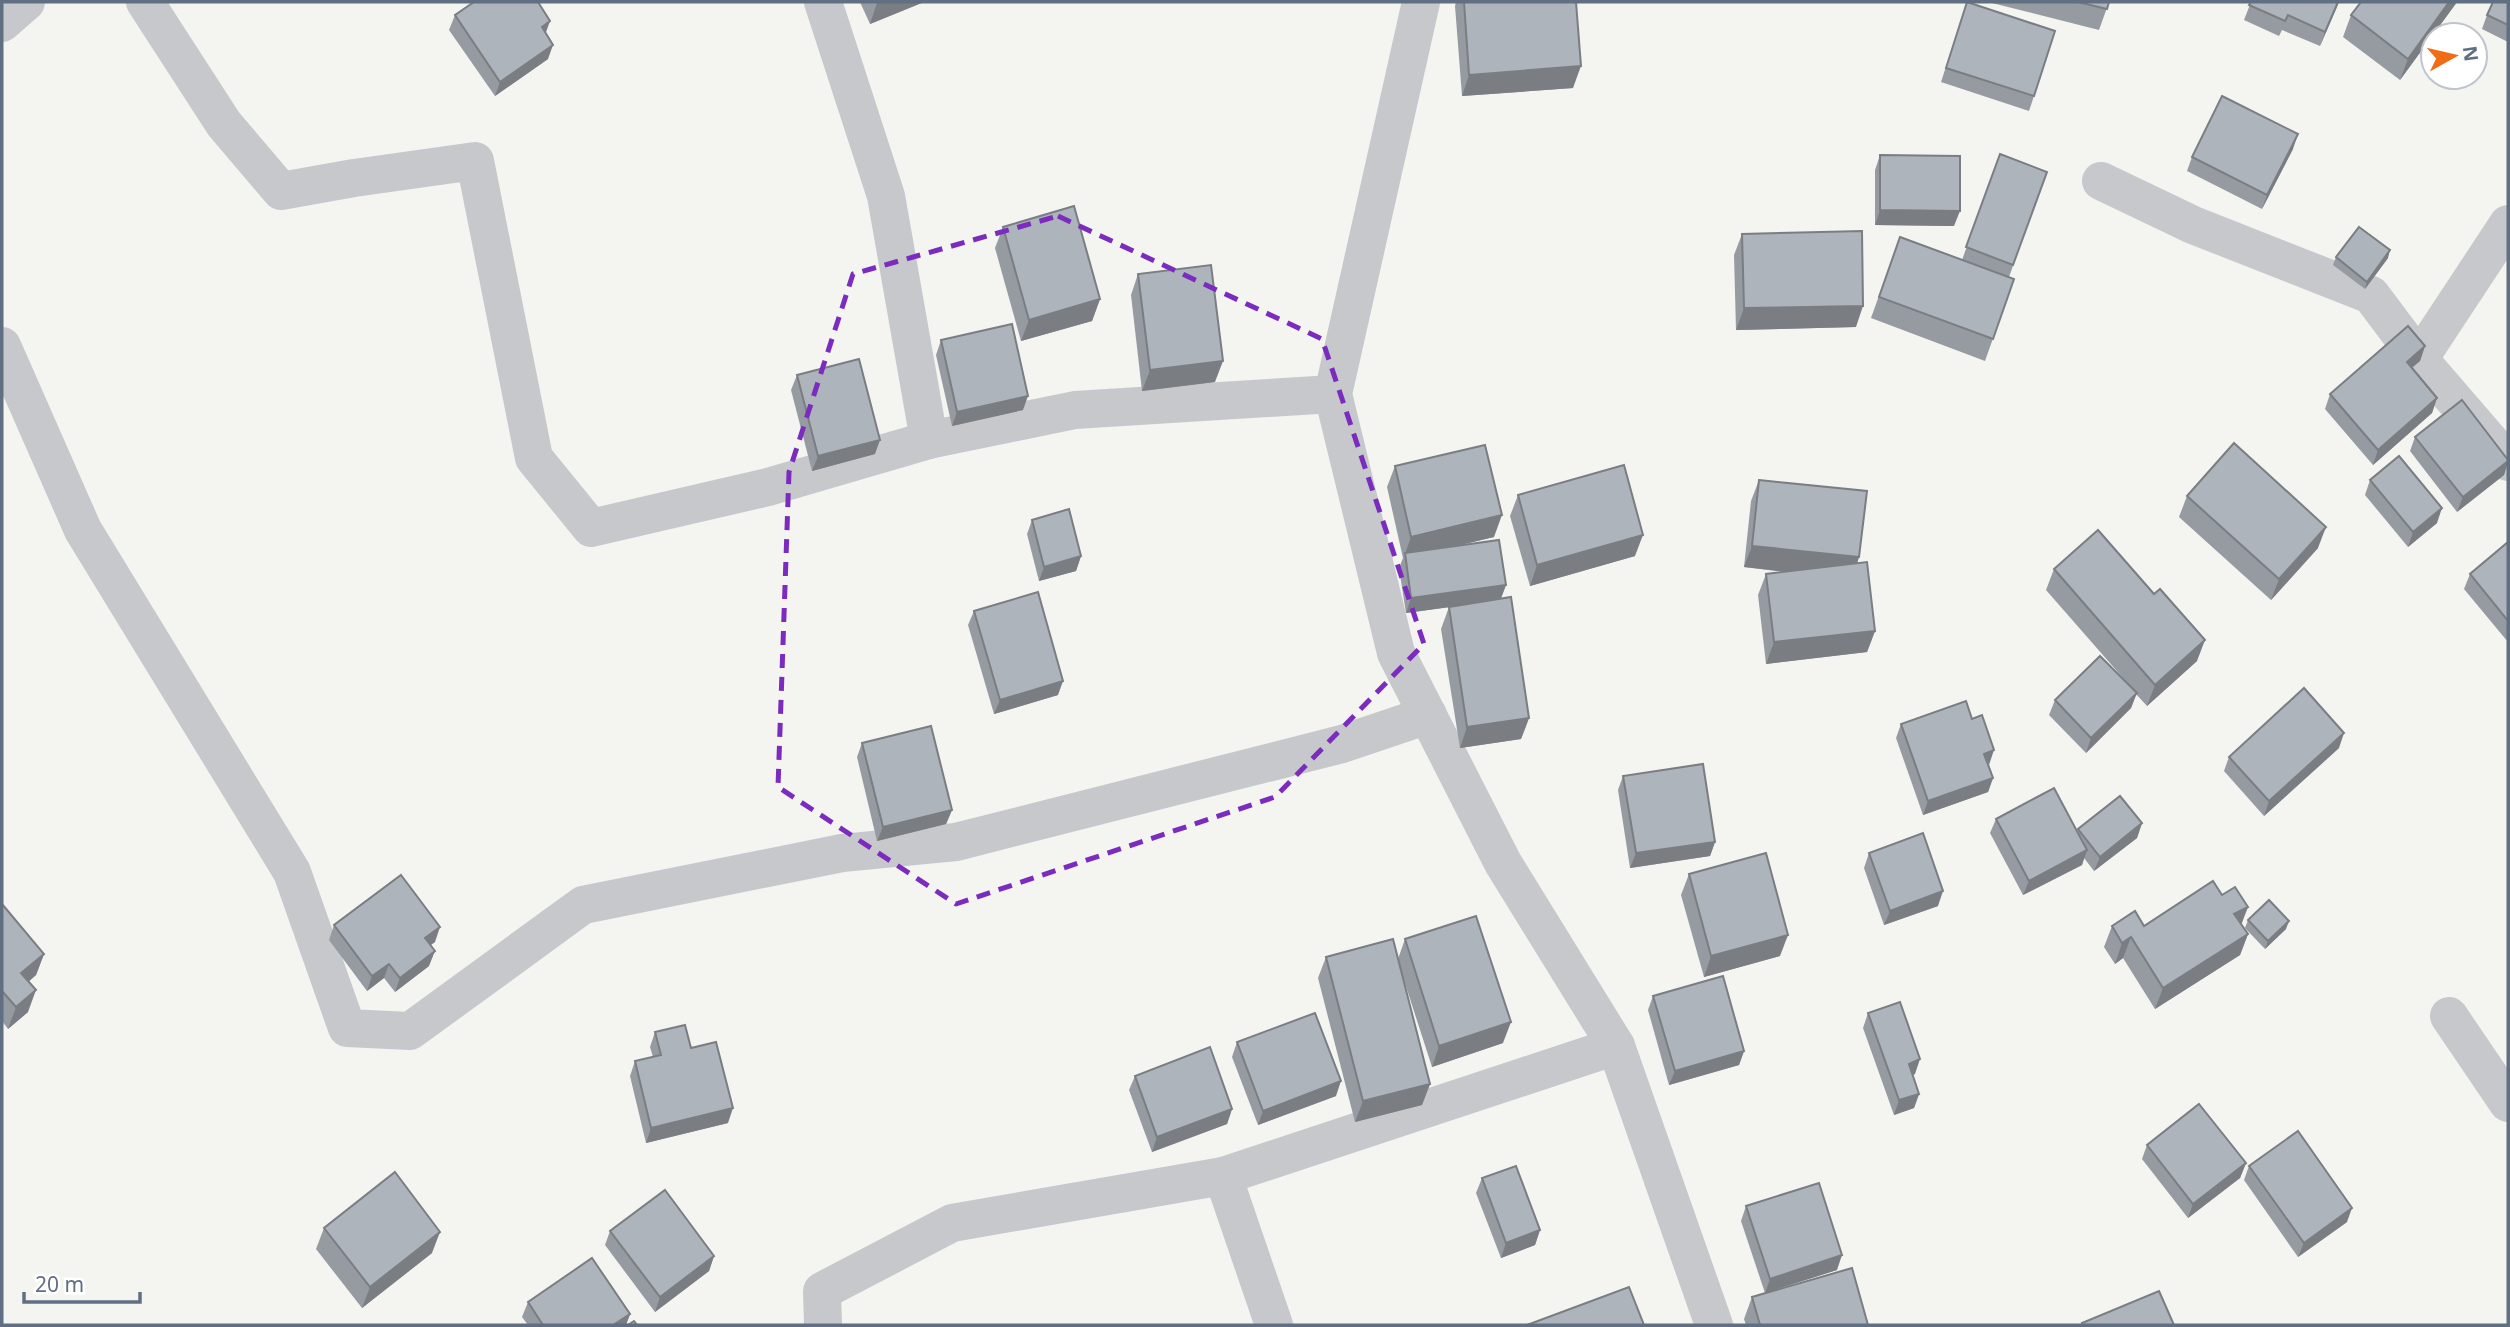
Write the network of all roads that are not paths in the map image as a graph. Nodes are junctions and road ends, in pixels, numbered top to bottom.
1 (26, 2) edge
2 (145, 2) edge
3 (823, 2) edge
4 (1421, 2) edge
5 (2, 23) edge
6 (2101, 181) dead end
7 (2508, 224) edge
8 (2, 346) edge
9 (2418, 359) junction
10 (1333, 394) junction
11 (929, 440) junction
12 (2508, 463) edge
13 (1428, 715) junction
14 (2449, 1016) dead end
15 (1616, 1046) junction
16 (2508, 1103) edge
17 (1223, 1176) junction
18 (823, 1325) edge
19 (1274, 1325) edge
20 (1714, 1325) edge

1 - 5 street
2 - 11 street
3 - 11 street
4 - 10 street
6 - 9 street
7 - 9 street
8 - 13 street
9 - 12 street
10 - 11 street
10 - 13 street
13 - 15 street
14 - 16 street
15 - 17 street
15 - 20 street
17 - 18 street
17 - 19 street

